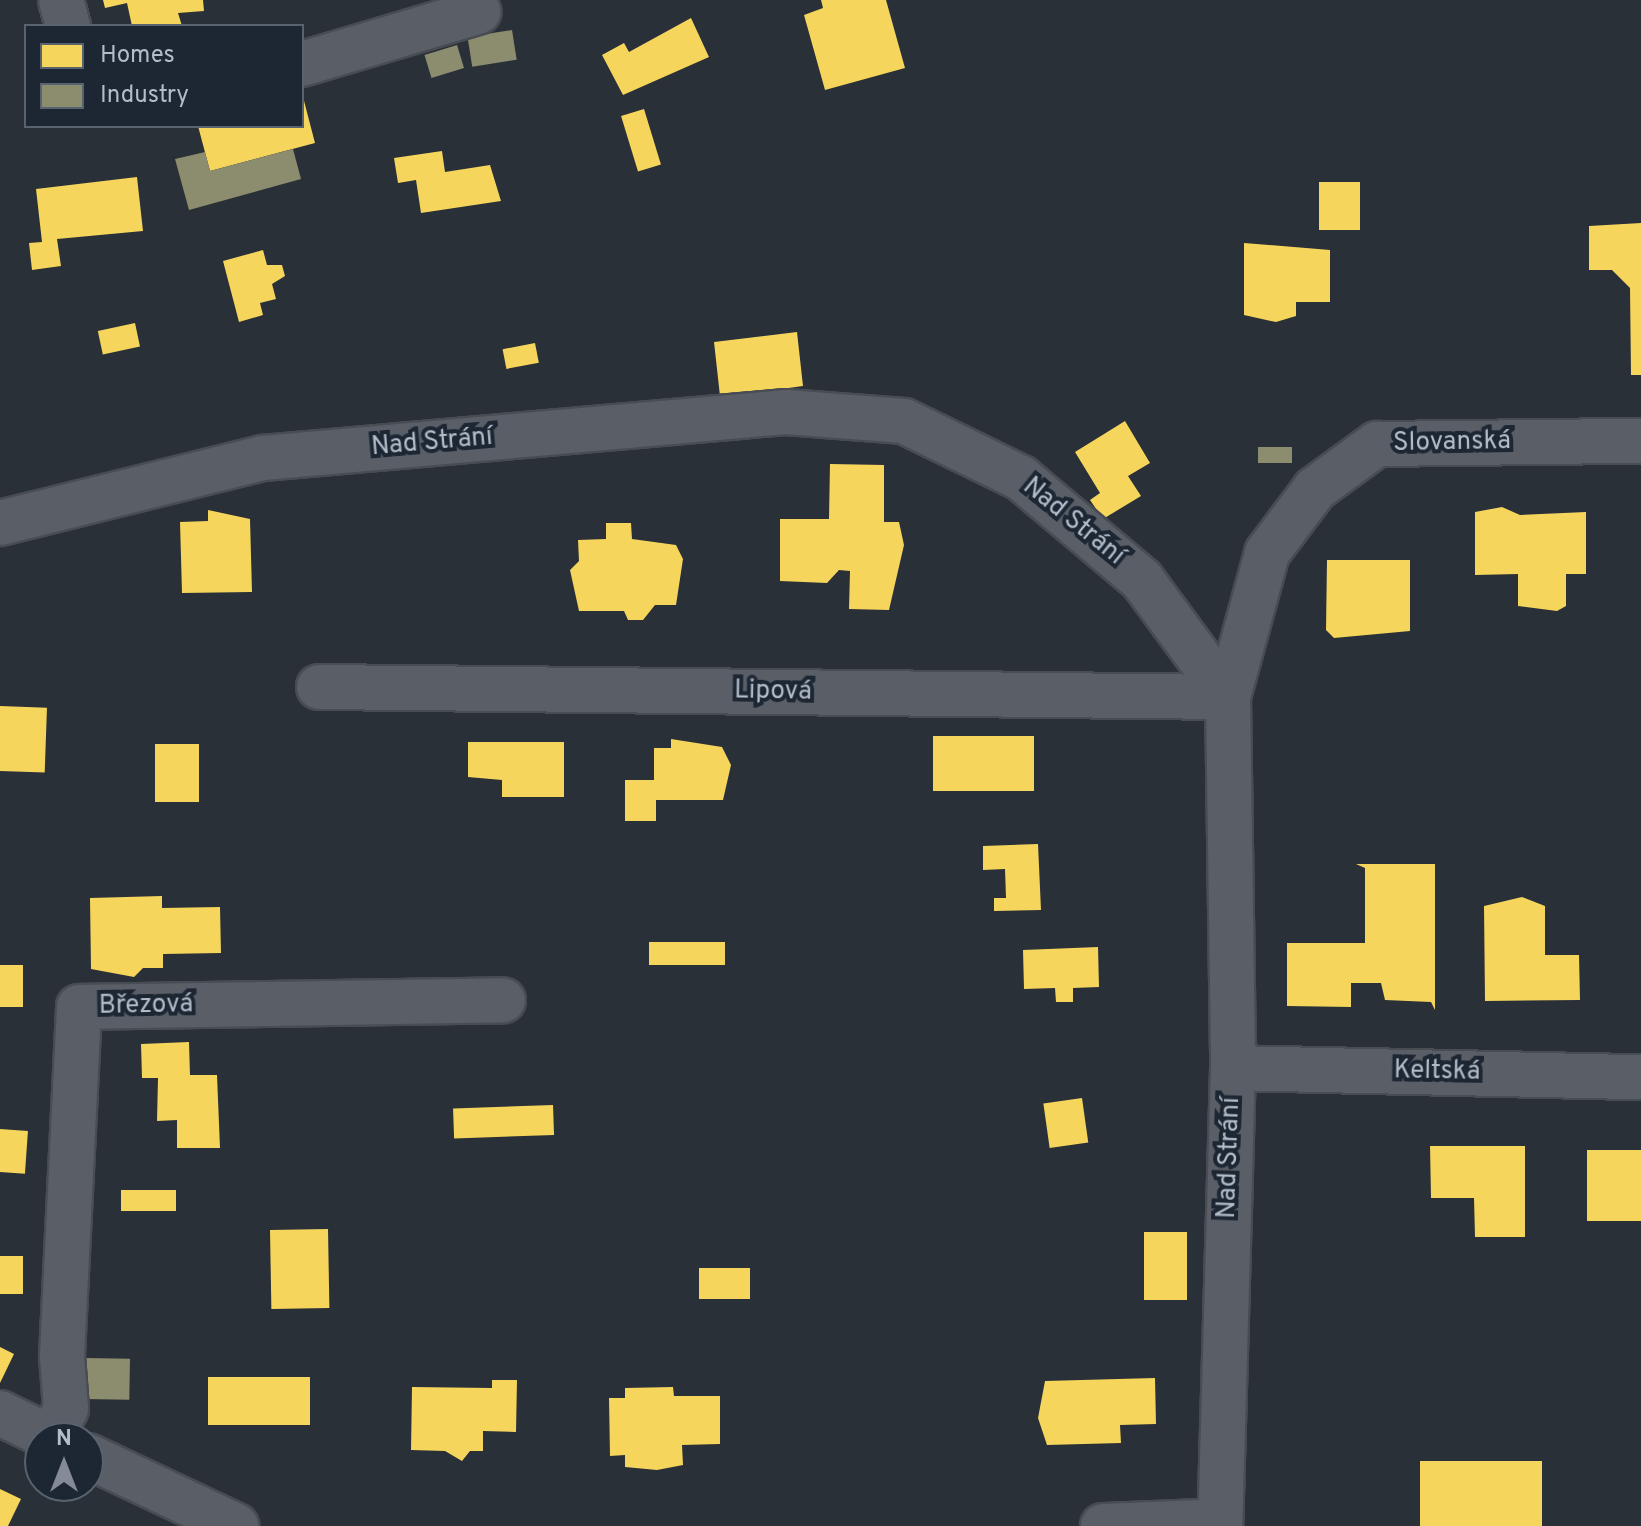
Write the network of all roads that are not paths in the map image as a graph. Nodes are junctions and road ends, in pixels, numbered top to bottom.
1 (61, 0) edge
2 (478, 12) dead end
3 (67, 24) edge
4 (304, 63) edge
5 (1641, 441) edge
6 (0, 523) edge
7 (319, 687) dead end
8 (1228, 697) junction
9 (503, 1000) dead end
10 (1233, 1068) junction
11 (1641, 1077) edge
12 (0, 1413) edge
13 (59, 1422) edge
14 (24, 1425) edge
15 (104, 1464) edge
16 (1220, 1523) edge
17 (236, 1526) edge
18 (1103, 1526) edge

1 - 3 street
2 - 4 street
5 - 8 street, Slovanská
6 - 8 street, Nad Strání
7 - 8 street, Lipová
8 - 10 street, Nad Strání
9 - 13 street, Březová
10 - 11 street, Keltská
10 - 16 street, Nad Strání
12 - 14 street
15 - 17 street
16 - 18 street

